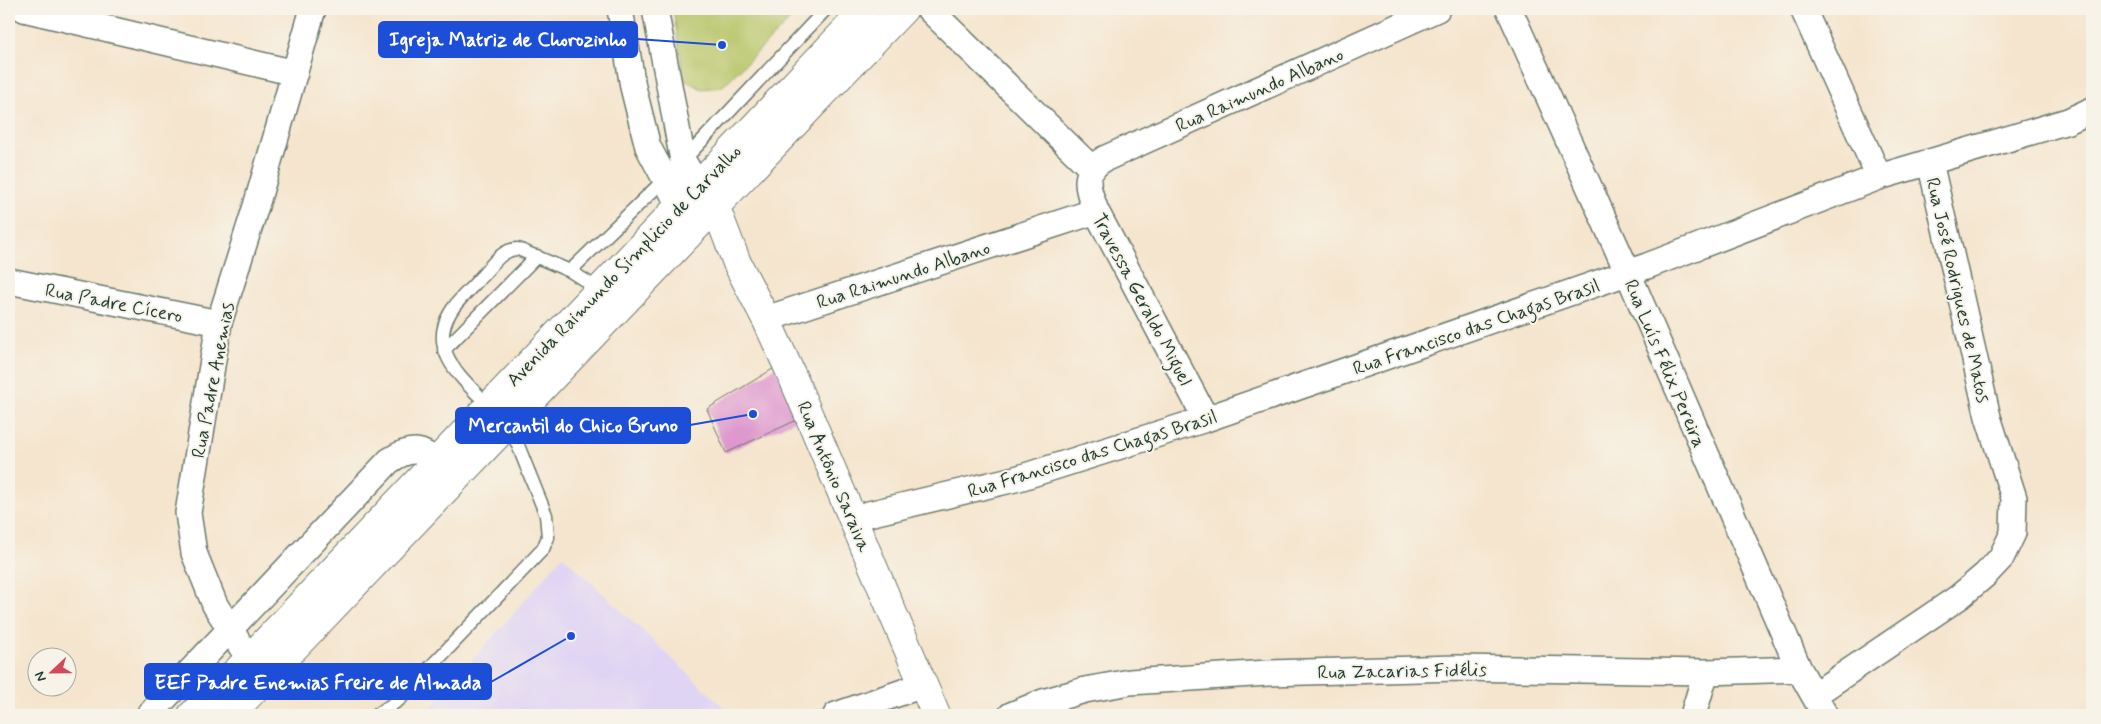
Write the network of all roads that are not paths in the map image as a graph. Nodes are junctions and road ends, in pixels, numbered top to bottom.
1 (24, 9) edge
2 (313, 9) edge
3 (620, 9) edge
4 (655, 9) edge
5 (826, 9) edge
6 (866, 9) edge
7 (904, 9) edge
8 (929, 9) edge
9 (1437, 9) edge
10 (1509, 9) edge
11 (1803, 9) edge
12 (294, 73) junction
13 (2092, 110) edge
14 (682, 161) junction
15 (1930, 162) junction
16 (1089, 172) junction
17 (1879, 176) junction
18 (664, 179) junction
19 (688, 195) junction
20 (1096, 211) junction
21 (707, 217) junction
22 (537, 256) junction
23 (570, 271) junction
24 (1628, 273) junction
25 (9, 281) edge
26 (600, 290) junction
27 (766, 319) junction
28 (219, 323) junction
29 (444, 350) junction
30 (488, 406) junction
31 (1206, 420) junction
32 (509, 423) junction
33 (446, 470) junction
34 (852, 518) junction
35 (229, 628) junction
36 (249, 659) junction
37 (1799, 669) junction
38 (1706, 672) junction
39 (924, 685) junction
40 (1820, 705) edge
41 (149, 715) edge
42 (192, 715) edge
43 (230, 715) edge
44 (377, 715) edge
45 (836, 715) edge
46 (936, 715) edge
47 (1010, 715) edge
48 (1693, 715) edge

1 - 12 street
2 - 12 street, Rua Padre Anemias
3 - 18 street, Rua Antônio Saraiva
4 - 14 street, Rua Antônio Saraiva
5 - 14 lane
6 - 19 main road, Avenida Raimundo Simplicio de Carvalho
7 - 21 main road, Avenida Raimundo Simplicio de Carvalho
8 - 16 street
9 - 16 street, Rua Raimundo Albano
10 - 24 street, Rua Luís Félix Pereira
11 - 17 street
12 - 28 street, Rua Padre Anemias
13 - 15 street, Rua Francisco das Chagas Brasil
14 - 18 lane
14 - 19 street, Rua Antônio Saraiva
15 - 17 street, Rua Francisco das Chagas Brasil
15 - 40 street, Rua José Rodrigues de Matos
16 - 20 street, Travessa Geraldo Miguel
17 - 24 street, Rua Francisco das Chagas Brasil
18 - 19 street, Rua Antônio Saraiva
18 - 23 lane
19 - 21 main road, Rua Antônio Saraiva
19 - 26 main road, Avenida Raimundo Simplicio de Carvalho
20 - 27 street, Rua Raimundo Albano
20 - 31 street, Travessa Geraldo Miguel
21 - 27 main road, Rua Antônio Saraiva
21 - 32 main road, Avenida Raimundo Simplicio de Carvalho
22 - 23 lane
22 - 29 lane
22 - 29 lane
23 - 26 lane
24 - 31 street, Rua Francisco das Chagas Brasil
24 - 37 street, Rua Luís Félix Pereira
25 - 28 street, Rua Padre Cícero
26 - 30 main road, Avenida Raimundo Simplicio de Carvalho
27 - 34 main road, Rua Antônio Saraiva
28 - 35 street, Rua Padre Anemias
29 - 30 lane
30 - 33 main road, Avenida Raimundo Simplicio de Carvalho
31 - 34 street, Rua Francisco das Chagas Brasil
32 - 33 main road, Avenida Raimundo Simplicio de Carvalho
32 - 44 lane
33 - 35 street
33 - 36 main road, Avenida Raimundo Simplicio de Carvalho
33 - 43 main road, Avenida Raimundo Simplicio de Carvalho
34 - 39 main road, Rua Antônio Saraiva
35 - 36 street, Rua Padre Anemias
35 - 41 street
36 - 42 main road, Avenida Raimundo Simplicio de Carvalho
37 - 38 street, Rua Zacarias Fidélis
37 - 40 street, Rua Luís Félix Pereira
38 - 47 street, Rua Zacarias Fidélis
38 - 48 street
39 - 45 street
39 - 46 main road, Rua Antônio Saraiva

